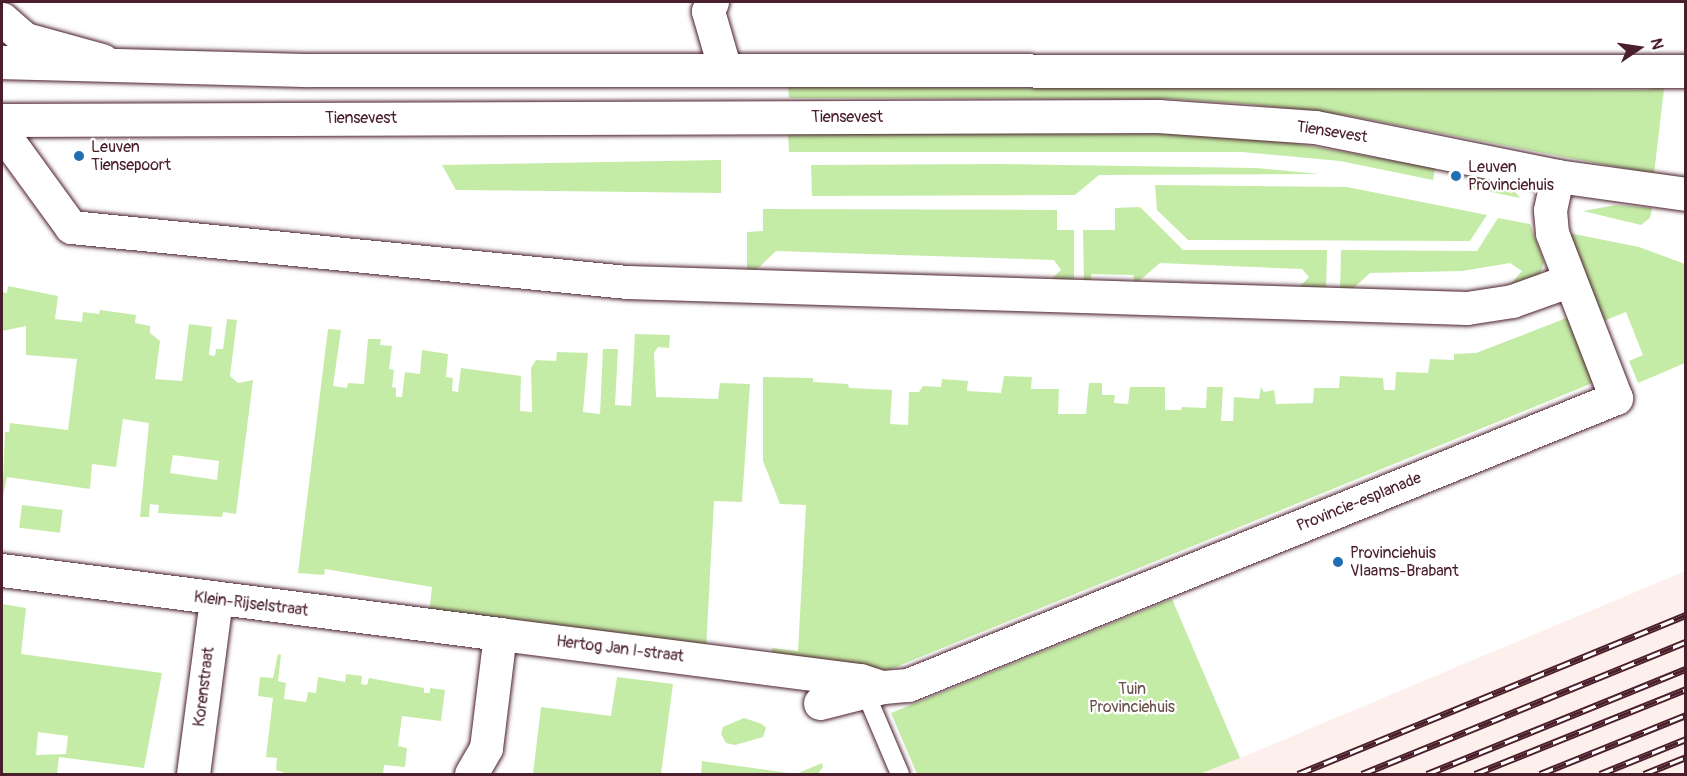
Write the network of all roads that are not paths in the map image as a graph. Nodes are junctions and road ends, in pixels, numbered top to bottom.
1 (712, 2) edge
2 (2, 19) edge
3 (2, 62) edge
4 (123, 67) junction
5 (725, 70) junction
6 (1686, 71) edge
7 (2, 120) edge
8 (2, 132) edge
9 (1557, 176) junction
10 (1686, 194) edge
11 (1568, 281) junction
12 (2, 570) edge
13 (216, 600) junction
14 (500, 634) junction
15 (874, 691) junction
16 (804, 707) dead end
17 (193, 774) edge
18 (471, 774) edge
19 (900, 774) edge

1 - 5 street
2 - 4 street
3 - 4 street
4 - 5 street
5 - 6 street
7 - 9 street, Tiensevest
8 - 11 street
9 - 10 street, Tiensevest
9 - 11 street, Provincie-esplanade
11 - 15 street, Provincie-esplanade
12 - 13 street, Klein-Rijselstraat
13 - 14 street, Klein-Rijselstraat
13 - 17 street, Korenstraat
14 - 15 street, Hertog Jan I-straat
14 - 18 street
15 - 16 street
15 - 19 lane

